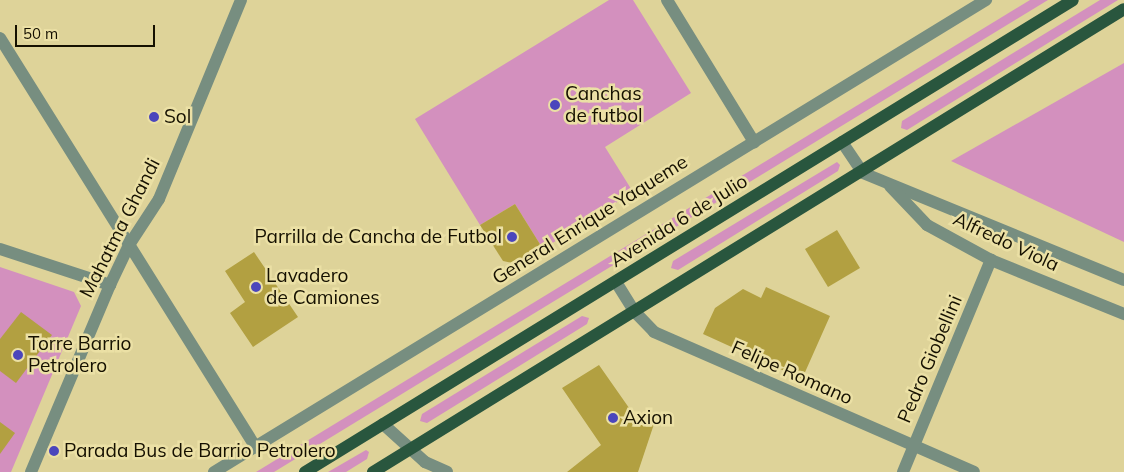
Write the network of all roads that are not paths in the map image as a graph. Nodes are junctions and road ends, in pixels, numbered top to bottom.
1 (241, 0) edge
2 (667, 0) edge
3 (673, 0) edge
4 (986, 0) edge
5 (1073, 0) edge
6 (1124, 9) edge
7 (0, 38) edge
8 (756, 140) junction
9 (842, 142) junction
10 (863, 173) junction
11 (886, 182) junction
12 (129, 245) junction
13 (0, 250) edge
14 (991, 260) junction
15 (1124, 280) edge
16 (616, 282) junction
17 (110, 285) junction
18 (634, 311) junction
19 (1124, 314) edge
20 (383, 424) junction
21 (256, 446) junction
22 (913, 447) junction
23 (410, 449) junction
24 (31, 472) edge
25 (214, 472) edge
26 (304, 472) edge
27 (373, 472) edge
28 (447, 472) edge
29 (903, 472) edge
30 (974, 472) edge

1 - 12 street, Mahatma Ghandi
2 - 8 street
3 - 8 street
4 - 8 street, General Enrique Yaqueme
5 - 9 main road, Avenida 6 de Julio
6 - 10 main road
7 - 12 street
8 - 21 street, General Enrique Yaqueme
9 - 10 street
9 - 16 main road, Avenida 6 de Julio
10 - 11 street, Alfredo Viola
10 - 18 main road
11 - 14 street, Alfredo Viola
11 - 15 street, Alfredo Viola
12 - 17 street, Mahatma Ghandi
12 - 21 street
13 - 17 street
14 - 19 street, Alfredo Viola
14 - 22 street, Pedro Giobellini
16 - 18 street, Felipe Romano
16 - 20 main road, Avenida 6 de Julio
17 - 24 street, Mahatma Ghandi
18 - 22 street, Felipe Romano
18 - 23 main road
20 - 23 street
20 - 26 main road, Avenida 6 de Julio
21 - 25 street, General Enrique Yaqueme
22 - 29 street, Pedro Giobellini
22 - 30 street, Felipe Romano
23 - 27 main road
23 - 28 street

